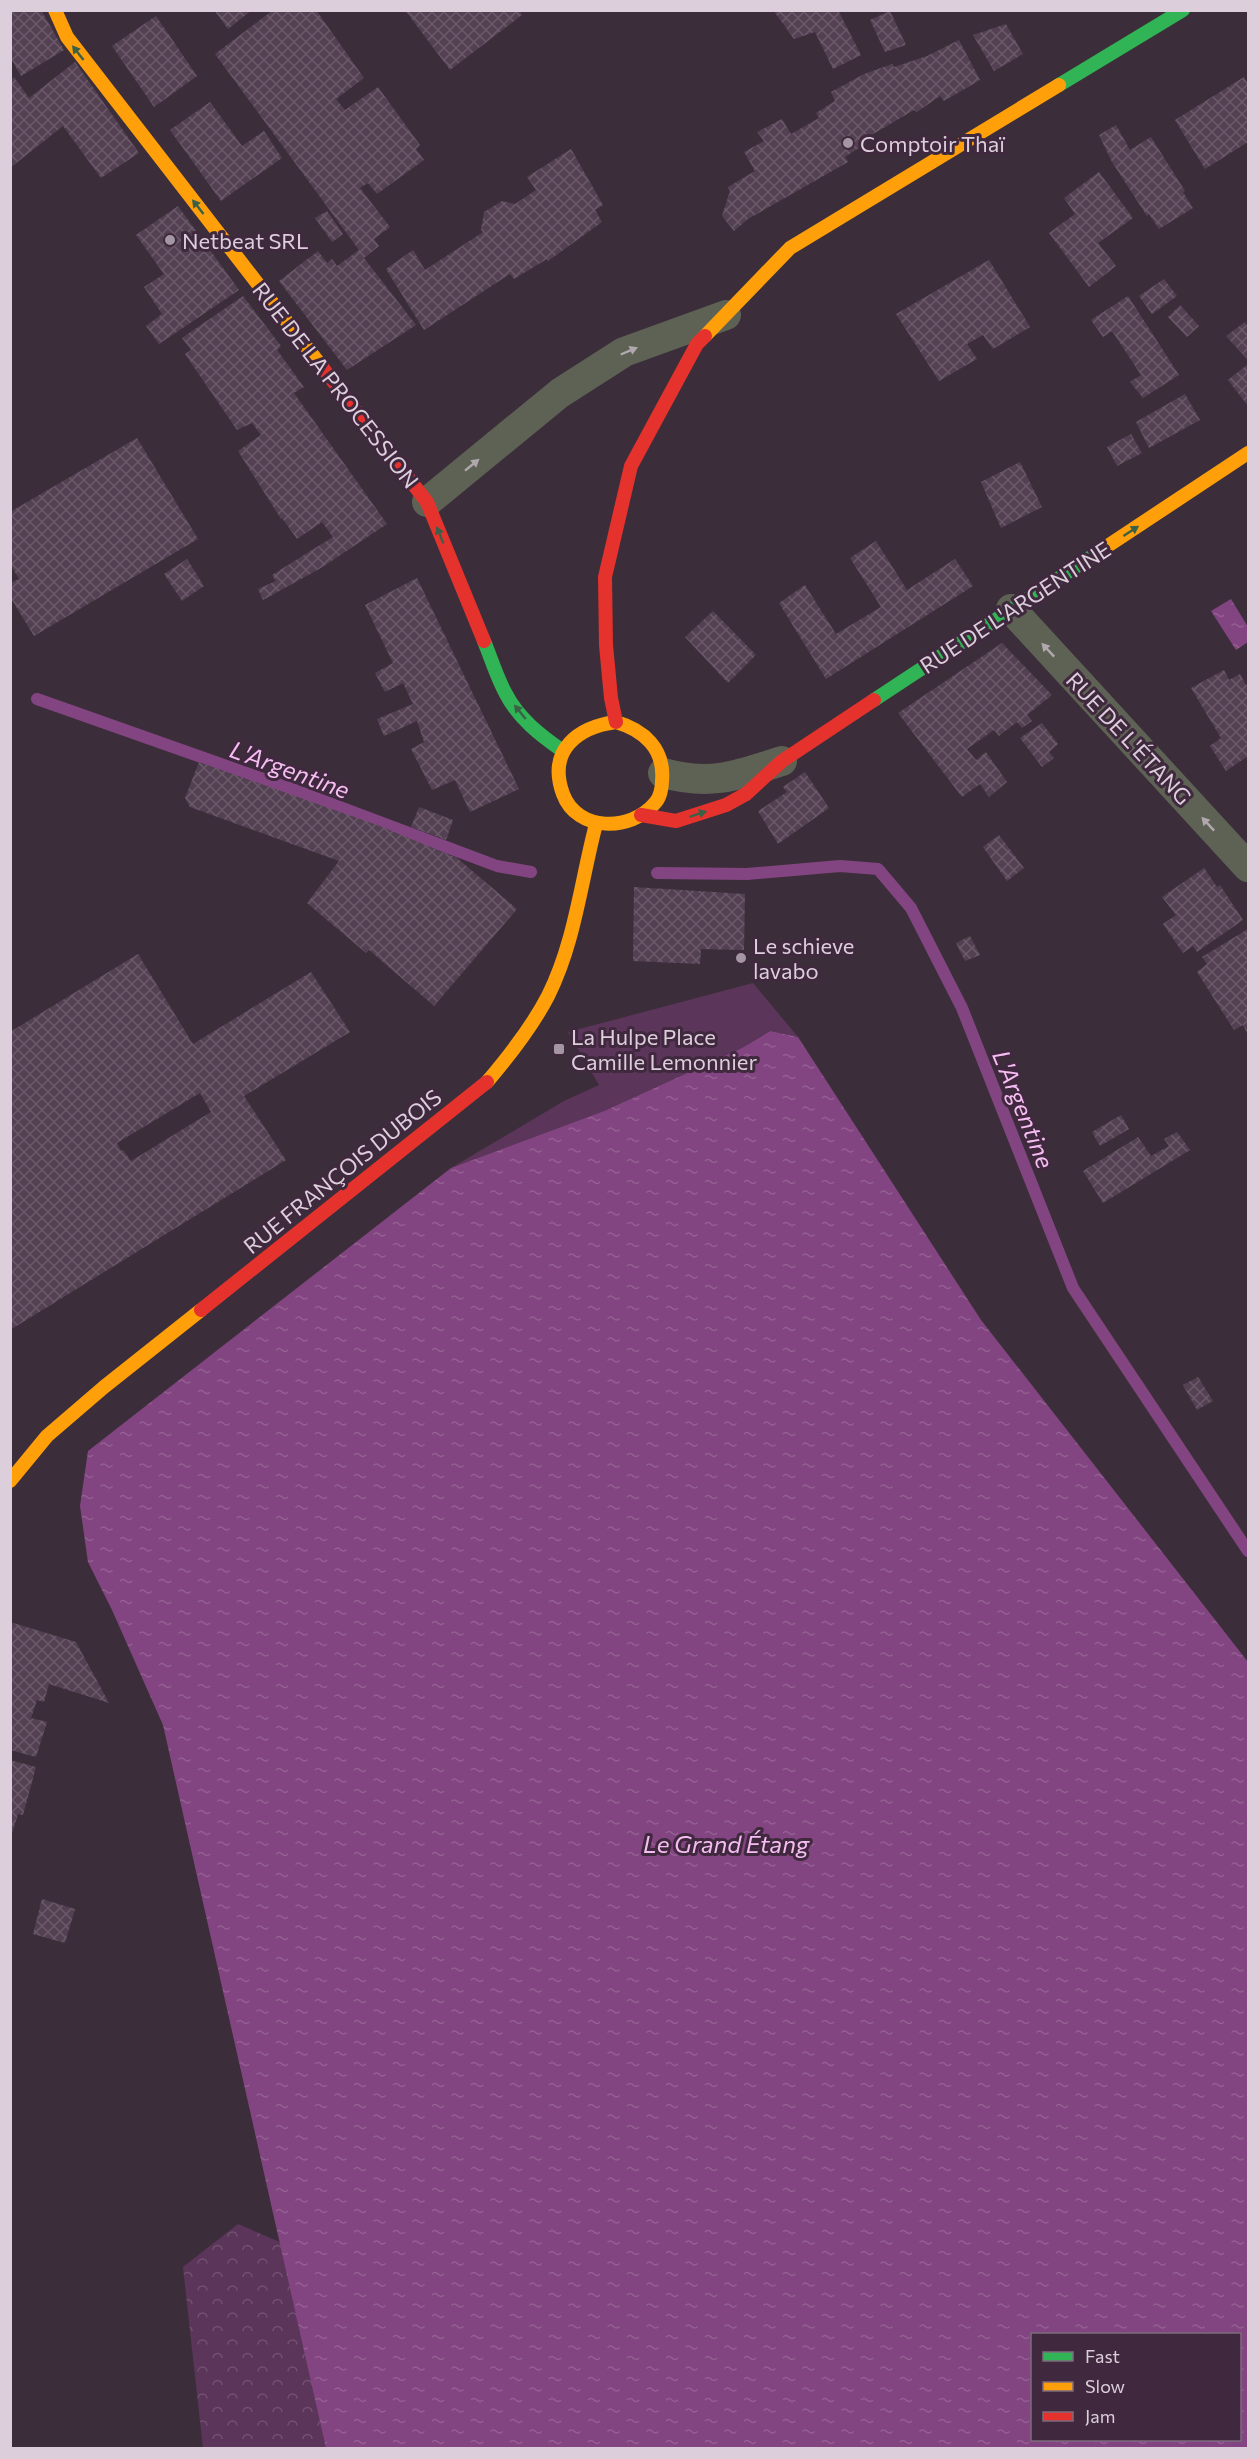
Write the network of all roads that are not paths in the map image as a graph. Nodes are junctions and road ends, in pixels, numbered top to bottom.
1 (55, 10) edge
2 (1183, 10) edge
3 (726, 315) junction
4 (1248, 453) edge
5 (427, 502) junction
6 (1011, 609) junction
7 (616, 722) junction
8 (563, 751) junction
9 (782, 761) junction
10 (663, 773) junction
11 (641, 815) junction
12 (596, 824) junction
13 (1248, 867) edge
14 (10, 1480) edge

5 -> 1 main road, RUE DE LA PROCESSION
2 - 3 main road
5 -> 3 street, RUE DE LA PROCESSION
3 - 7 main road
6 -> 4 main road, RUE DE L'ARGENTINE
8 -> 5 main road
6 - 9 main road, RUE DE L'ARGENTINE
13 -> 6 street, RUE DE L'ÉTANG
7 - 8 main road
7 - 10 main road
8 - 12 main road
9 - 10 street, RUE DE L'ARGENTINE
11 -> 9 main road, RUE DE L'ARGENTINE
10 - 11 main road
11 - 12 main road
12 - 14 main road, RUE FRANÇOIS DUBOIS

